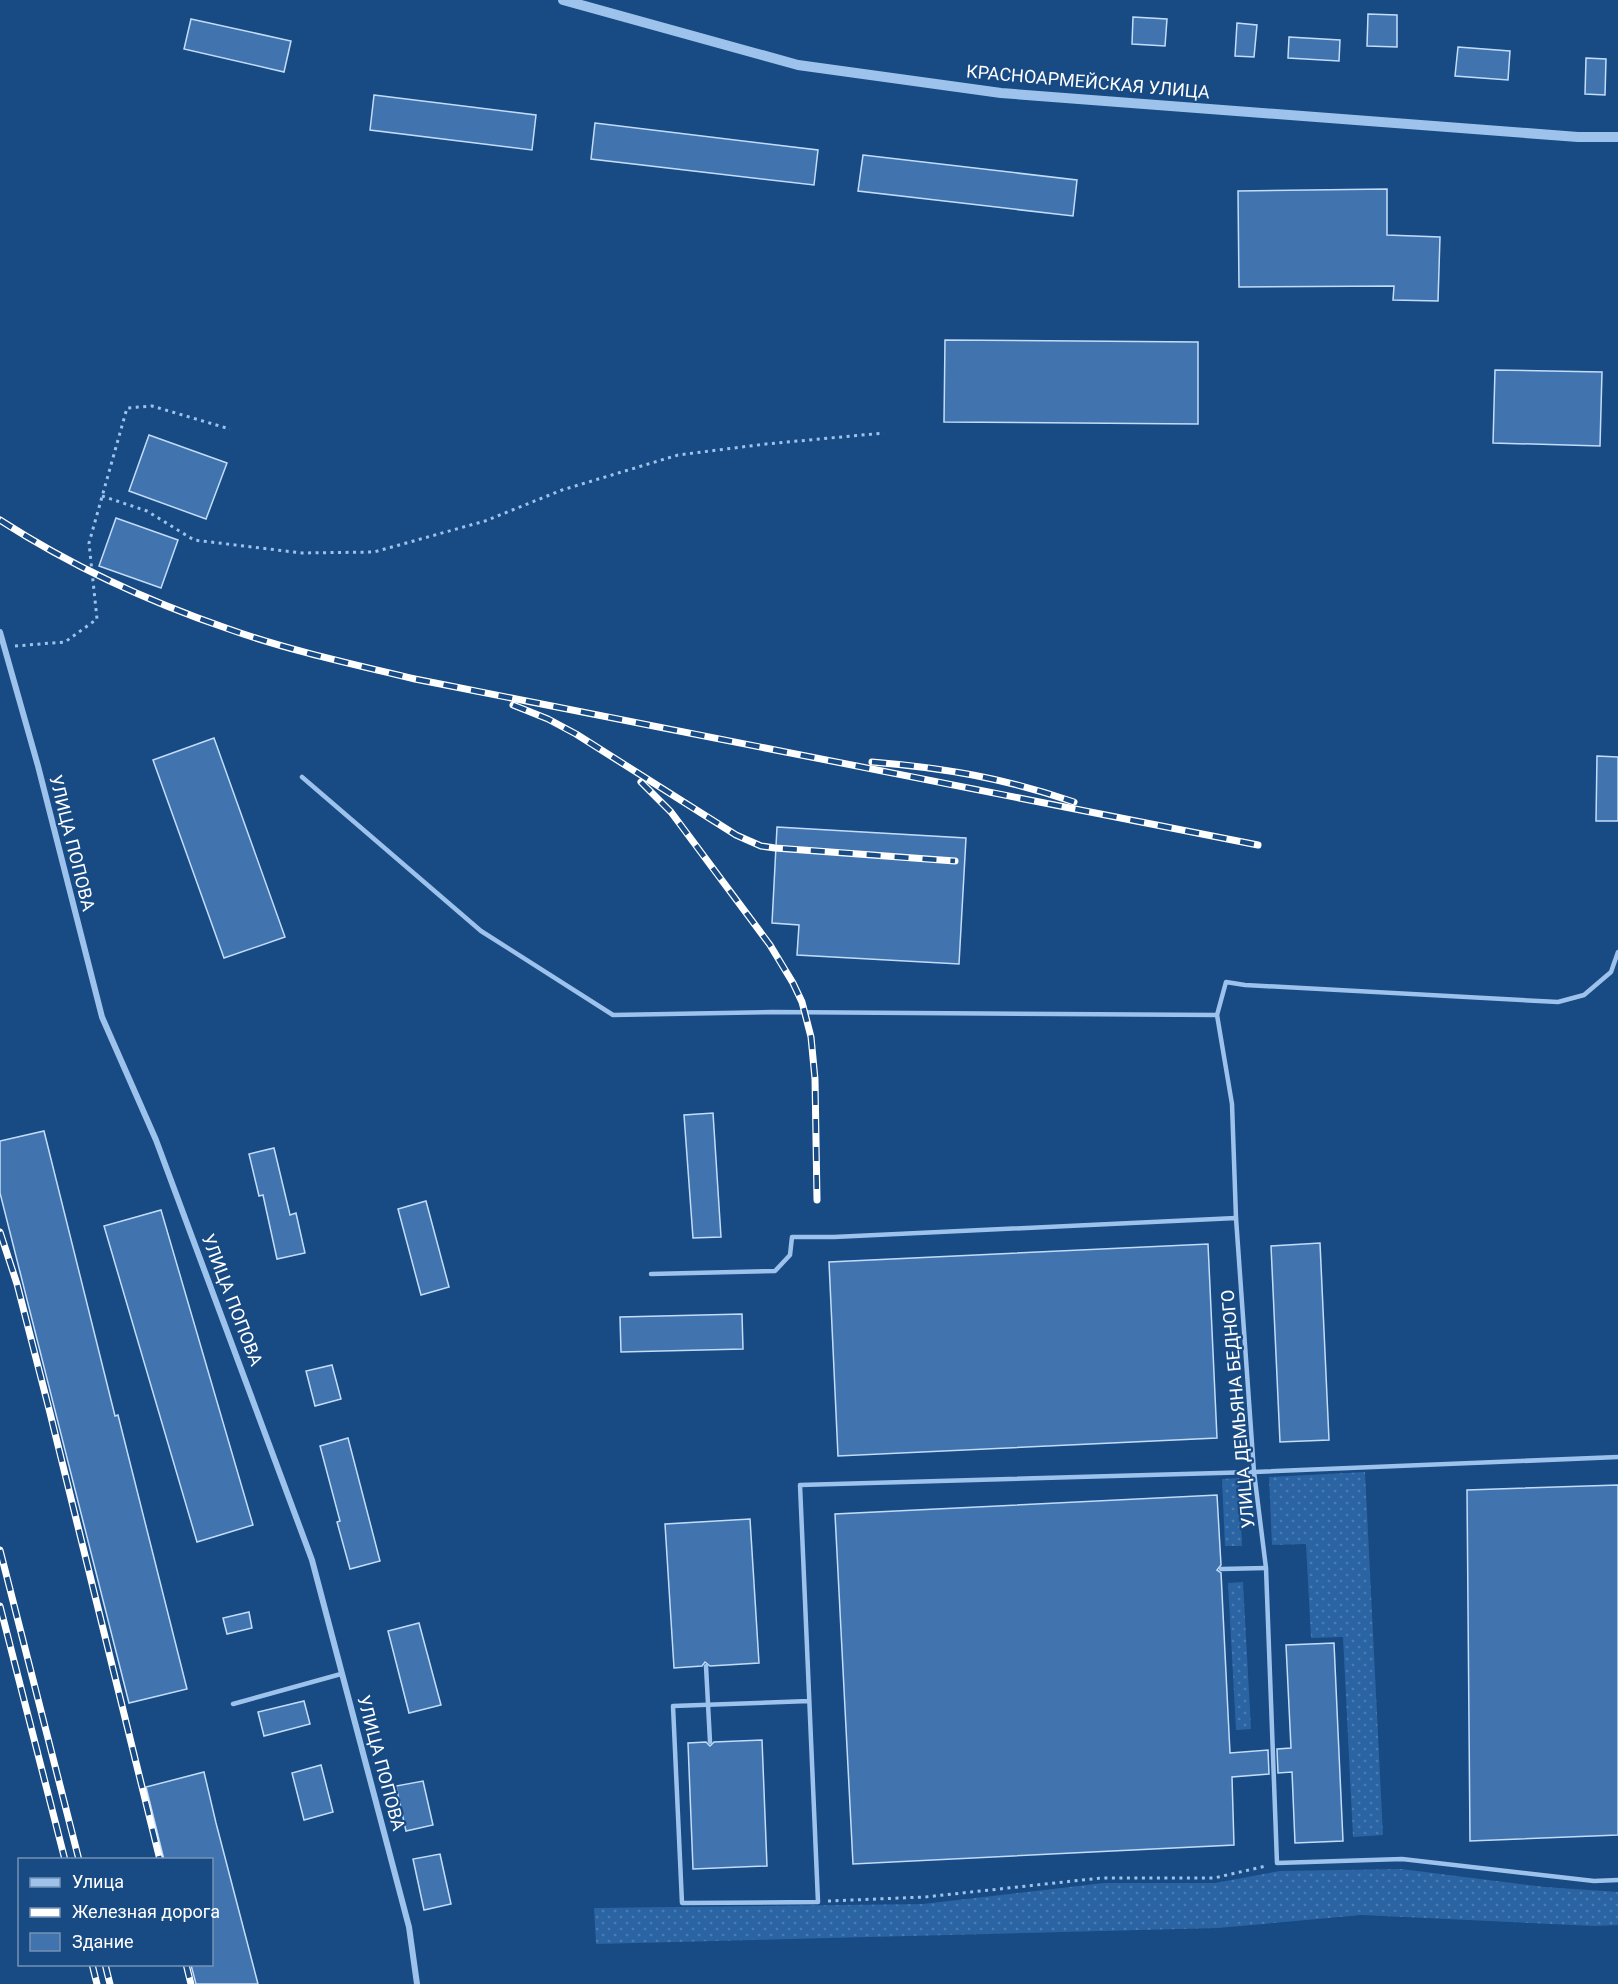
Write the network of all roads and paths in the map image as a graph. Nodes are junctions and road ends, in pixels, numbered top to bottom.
1 (563, 0) edge
2 (1618, 137) edge
3 (230, 429) dead end
4 (884, 433) dead end
5 (102, 496) junction
6 (0, 632) edge
7 (4, 647) junction
8 (302, 777) dead end
9 (1618, 952) edge
10 (1217, 1015) junction
11 (1236, 1218) junction
12 (651, 1274) dead end
13 (1618, 1457) edge
14 (1254, 1472) junction
15 (1266, 1568) junction
16 (1221, 1569) dead end
17 (706, 1666) dead end
18 (341, 1674) junction
19 (809, 1701) junction
20 (233, 1704) dead end
21 (708, 1704) junction
22 (710, 1742) dead end
23 (1278, 1863) junction
24 (1618, 1880) edge
25 (818, 1902) junction
26 (417, 1984) edge

1 - 2 street, КРАСНОАРМЕЙСКАЯ УЛИЦА
3 - 5 path
4 - 5 path
5 - 7 path
6 - 7 street, УЛИЦА ПОПОВА
7 - 18 street, УЛИЦА ПОПОВА
8 - 10 lane
9 - 10 lane
10 - 11 lane, УЛИЦА ДЕМЬЯНА БЕДНОГО
11 - 12 lane
11 - 14 lane, УЛИЦА ДЕМЬЯНА БЕДНОГО
13 - 14 lane
14 - 15 lane, УЛИЦА ДЕМЬЯНА БЕДНОГО
14 - 19 lane
15 - 16 lane
15 - 23 lane, УЛИЦА ДЕМЬЯНА БЕДНОГО
17 - 21 lane
18 - 20 lane
18 - 26 street, УЛИЦА ПОПОВА
19 - 21 lane
19 - 25 lane
21 - 22 lane
21 - 25 lane
23 - 24 lane
23 - 25 path

